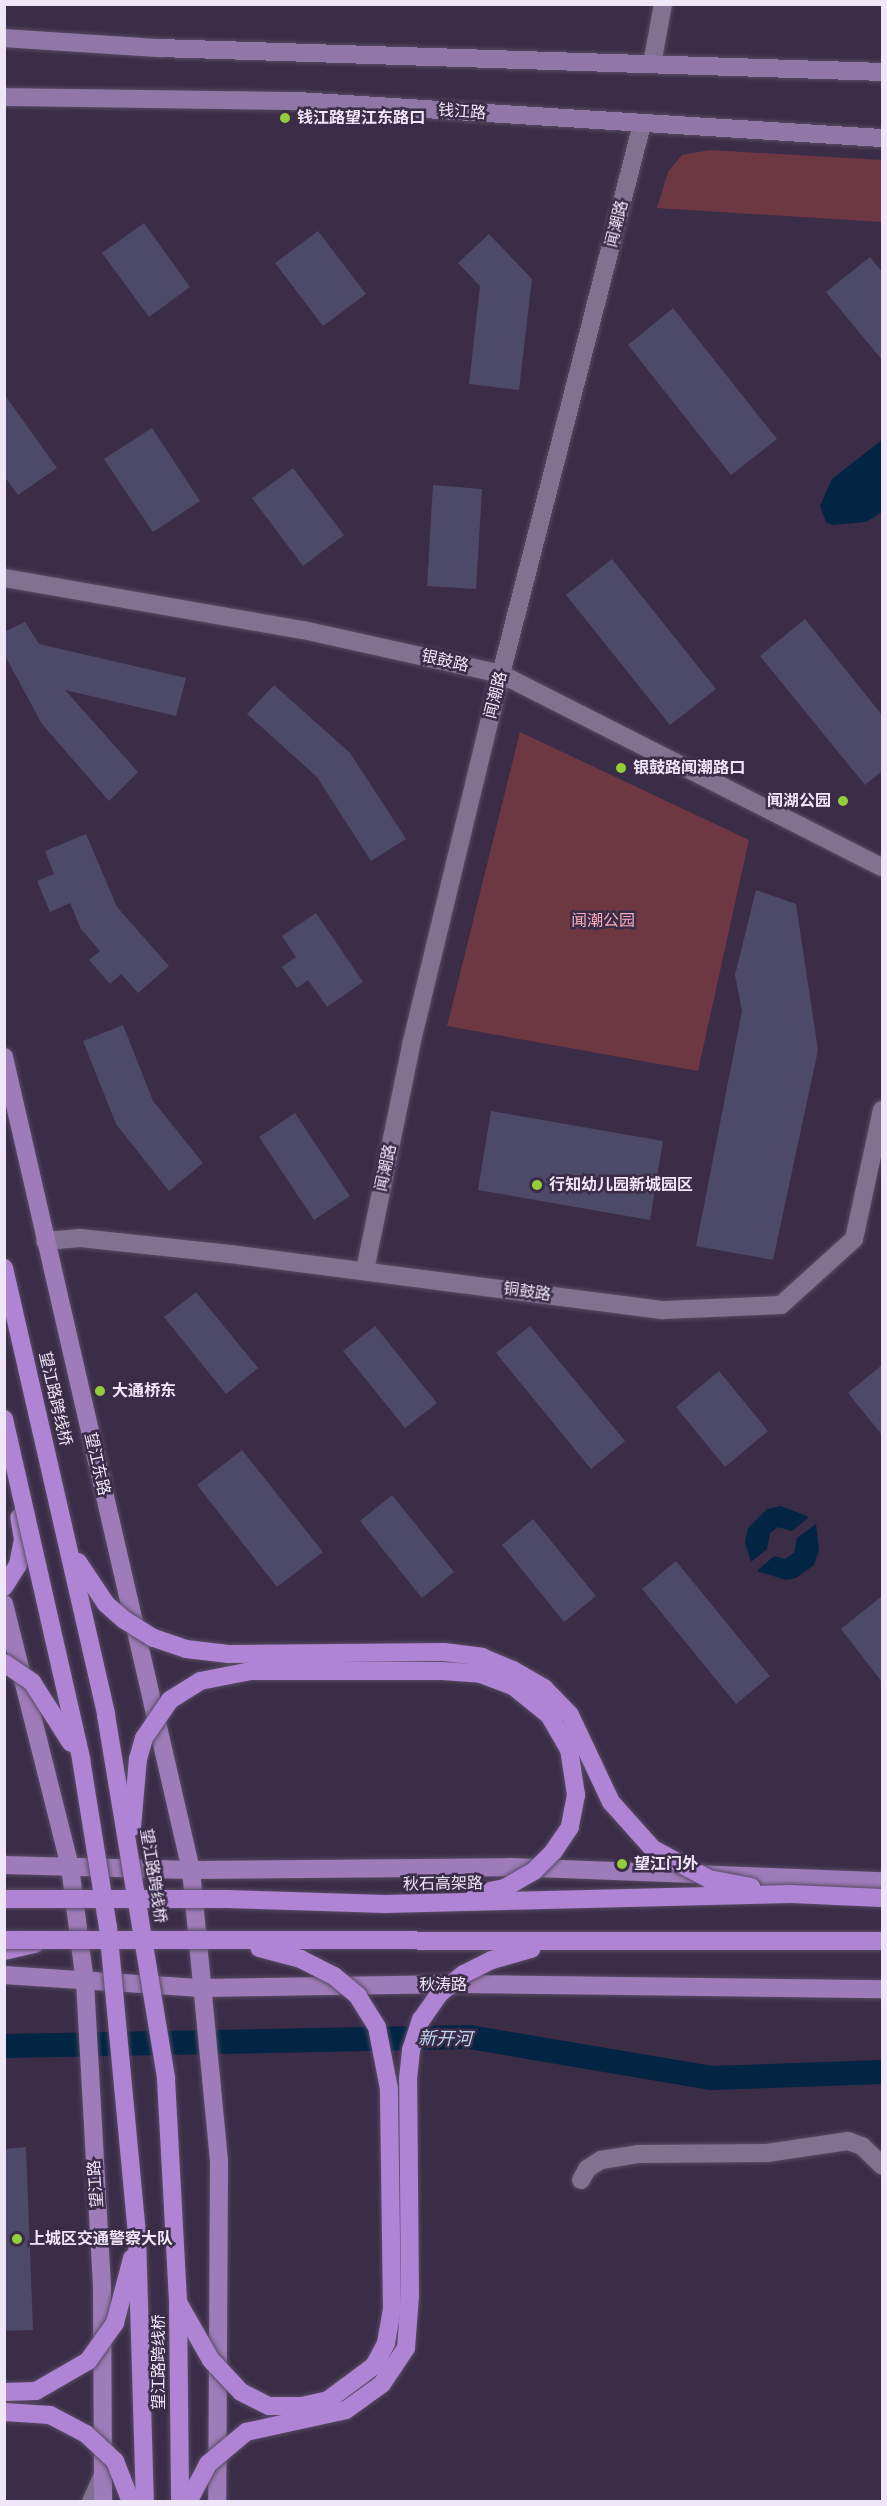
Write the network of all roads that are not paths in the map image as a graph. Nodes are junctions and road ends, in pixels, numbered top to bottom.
1 (663, 4) edge
2 (4, 38) edge
3 (651, 64) junction
4 (882, 72) edge
5 (4, 97) edge
6 (642, 124) junction
7 (882, 138) edge
8 (4, 578) edge
9 (501, 674) junction
10 (882, 867) edge
11 (4, 1057) edge
12 (882, 1110) edge
13 (45, 1241) junction
14 (4, 1268) edge
15 (365, 1269) junction
16 (4, 1419) edge
17 (10, 1441) junction
18 (68, 1540) junction
19 (4, 1587) edge
20 (4, 1604) edge
21 (4, 1663) edge
22 (81, 1759) junction
23 (130, 1853) junction
24 (4, 1865) edge
25 (70, 1867) junction
26 (191, 1870) junction
27 (882, 1881) edge
28 (791, 1894) junction
29 (882, 1898) edge
30 (4, 1899) edge
31 (434, 1904) junction
32 (4, 1940) edge
33 (47, 1941) junction
34 (234, 1941) junction
35 (882, 1941) edge
36 (565, 1942) junction
37 (4, 1951) edge
38 (4, 1975) edge
39 (85, 1982) junction
40 (202, 1988) junction
41 (882, 1989) edge
42 (882, 2165) edge
43 (581, 2180) dead end
44 (137, 2236) junction
45 (178, 2302) junction
46 (4, 2392) edge
47 (4, 2412) edge
48 (103, 2475) junction
49 (91, 2502) edge
50 (103, 2502) edge
51 (131, 2502) edge
52 (145, 2502) edge
53 (180, 2502) edge
54 (188, 2502) edge
55 (217, 2502) edge

1 - 3 street
2 - 3 main road
3 - 4 main road
5 - 6 main road, 钱江路
6 - 7 main road, 钱江路
6 - 9 street, 闻潮路
8 - 9 street, 银鼓路
9 - 10 street, 银鼓路
9 - 15 street, 闻潮路
11 - 13 main road, 望江东路
12 - 15 street, 铜鼓路
13 - 15 street, 铜鼓路
13 - 26 main road, 望江东路
14 - 18 highway, 望江路跨线桥, bridge
16 - 17 highway, 望江路跨线桥, bridge
17 - 19 highway, bridge
17 - 22 highway, 望江路跨线桥, bridge
18 - 23 highway, 望江路跨线桥, bridge
18 - 28 highway, bridge
20 - 25 main road
21 - 22 highway, bridge
22 - 44 highway, 望江路跨线桥, bridge
23 - 31 highway, bridge
23 - 45 highway, 望江路跨线桥, bridge
24 - 25 main road
25 - 26 main road
25 - 39 main road, 望江路
26 - 27 main road
26 - 40 main road
28 - 29 highway, 秋石高架路, bridge
28 - 31 highway, 秋石高架路, bridge
30 - 31 highway, 秋石高架路, bridge
32 - 33 highway, bridge
33 - 34 highway, bridge
33 - 37 highway, bridge
34 - 36 highway, bridge
34 - 45 highway, bridge
35 - 36 highway, bridge
36 - 54 highway, bridge
38 - 39 main road, 秋涛路
39 - 40 main road, 秋涛路
39 - 48 main road, 望江路
40 - 41 main road, 秋涛路
40 - 55 main road
42 - 43 street
44 - 46 highway, bridge
44 - 52 highway, 望江路跨线桥, bridge
45 - 53 highway, 望江路跨线桥, bridge
47 - 51 highway, bridge
48 - 49 street
48 - 50 main road, 望江路

